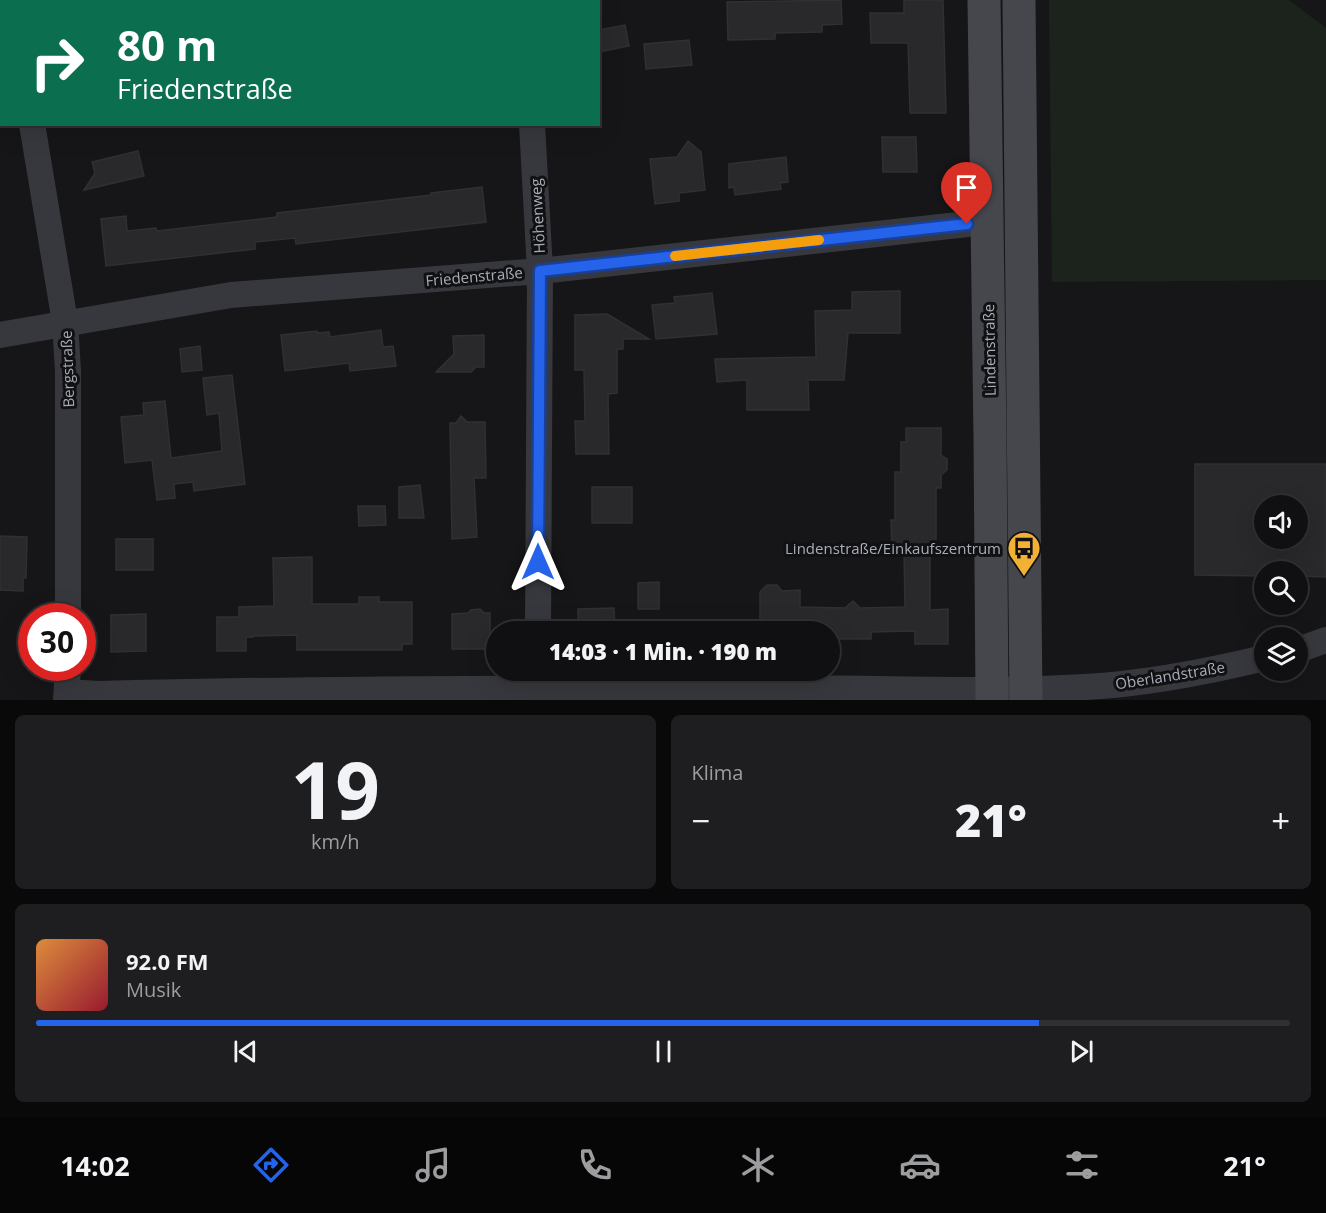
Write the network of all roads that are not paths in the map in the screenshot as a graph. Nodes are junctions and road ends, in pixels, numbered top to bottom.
1 (984, 0) edge
2 (1018, 0) edge
3 (32, 126) edge
4 (532, 126) edge
5 (986, 222) junction
6 (540, 271) junction
7 (65, 322) junction
8 (0, 335) edge
9 (68, 603) edge
10 (538, 621) edge
11 (1326, 640) edge
12 (1308, 646) edge
13 (1254, 660) edge
14 (67, 686) edge
15 (538, 686) edge
16 (992, 695) edge
17 (1026, 695) edge

1 - 5 street, Lindenstraße
2 - 17 street
3 - 7 street, Bergstraße
4 - 6 street, Höhenweg
5 - 6 street, Friedenstraße
5 - 16 street, Lindenstraße
6 - 7 street, Friedenstraße
6 - 10 street, Höhenweg
7 - 8 street, Friedenstraße
7 - 9 street, Bergstraße
11 - 12 street
13 - 17 street, Oberlandstraße
14 - 15 street, Oberlandstraße
15 - 16 street, Oberlandstraße
16 - 17 street, Oberlandstraße

